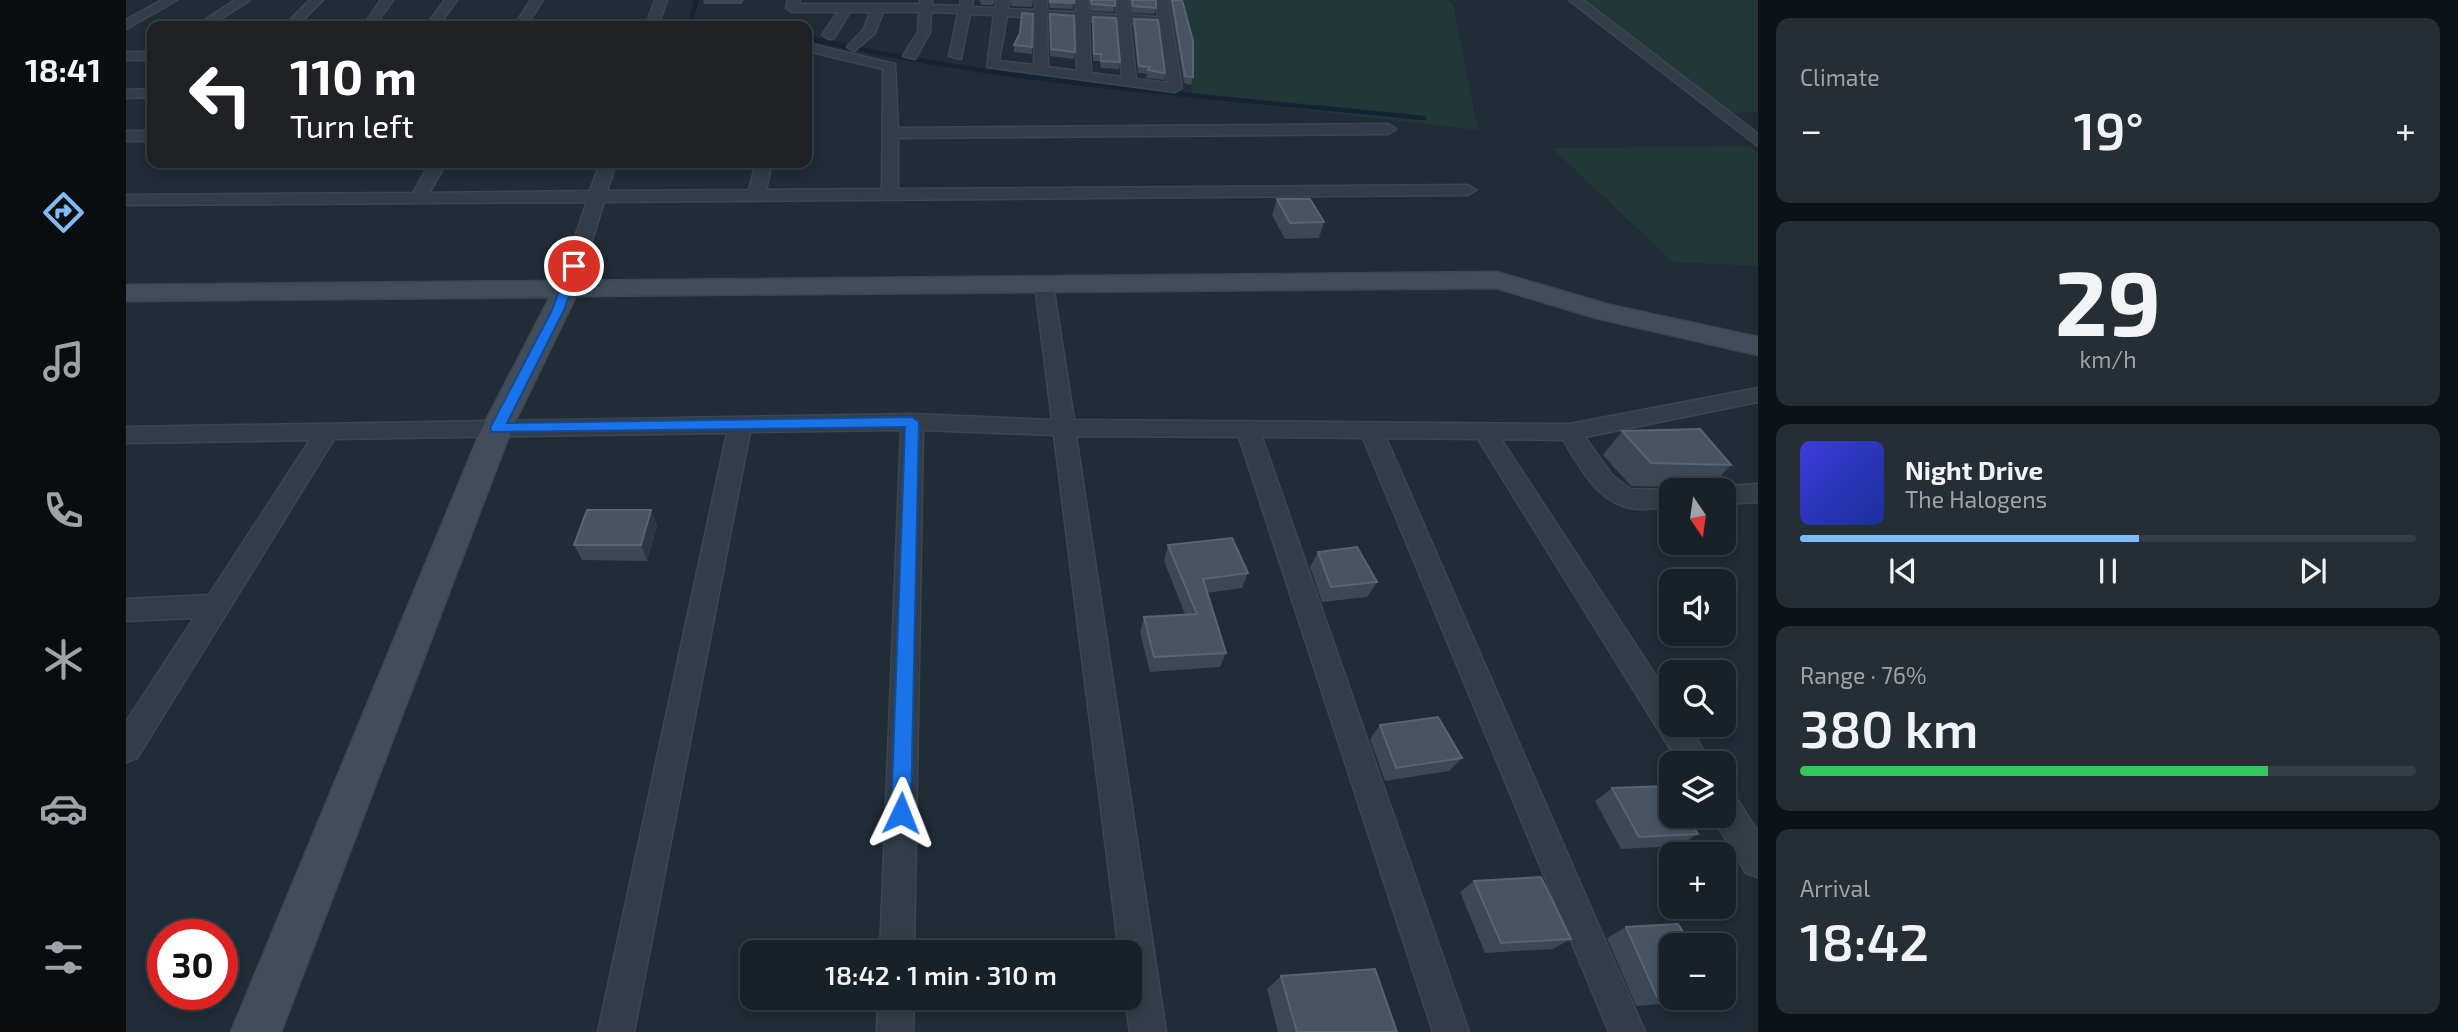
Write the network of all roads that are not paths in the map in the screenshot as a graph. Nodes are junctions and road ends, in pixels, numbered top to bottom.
1 (171, 0) edge
2 (244, 0) edge
3 (317, 0) edge
4 (387, 0) edge
5 (451, 0) edge
6 (537, 0) edge
7 (661, 0) edge
8 (794, 0) edge
9 (1082, 0) edge
10 (1122, 0) edge
11 (1162, 0) edge
12 (1575, 0) edge
13 (862, 4) edge
14 (926, 4) edge
15 (967, 5) edge
16 (1002, 6) edge
17 (1041, 7) edge
18 (847, 8) junction
19 (878, 8) junction
20 (894, 8) junction
21 (1082, 16) junction
22 (1125, 19) junction
23 (210, 21) edge
24 (295, 21) edge
25 (372, 21) edge
26 (436, 21) edge
27 (523, 21) edge
28 (654, 21) edge
29 (1167, 21) junction
30 (126, 25) edge
31 (888, 27) dead end
32 (829, 35) dead end
33 (854, 47) dead end
34 (812, 48) edge
35 (126, 56) edge
36 (147, 56) edge
37 (911, 56) dead end
38 (956, 56) dead end
39 (1041, 71) junction
40 (1083, 76) junction
41 (1129, 82) junction
42 (147, 93) edge
43 (126, 94) edge
44 (1388, 129) dead end
45 (890, 133) junction
46 (126, 136) edge
47 (147, 136) edge
48 (1758, 141) edge
49 (435, 168) edge
50 (606, 168) edge
51 (763, 168) edge
52 (1468, 190) dead end
53 (890, 195) junction
54 (756, 196) junction
55 (597, 197) junction
56 (418, 198) junction
57 (126, 200) edge
58 (126, 293) edge
59 (1044, 295) junction
60 (563, 299) junction
61 (126, 312) edge
62 (1758, 346) edge
63 (1758, 395) edge
64 (912, 422) junction
65 (740, 425) junction
66 (498, 428) junction
67 (1062, 428) junction
68 (1248, 429) junction
69 (1371, 430) junction
70 (327, 432) junction
71 (1485, 432) junction
72 (1570, 432) junction
73 (126, 435) edge
74 (1758, 493) edge
75 (1736, 494) edge
76 (1659, 499) edge
77 (217, 606) junction
78 (126, 610) edge
79 (126, 747) edge
80 (1688, 751) edge
81 (1736, 826) edge
82 (1758, 861) edge
83 (897, 940) edge
84 (896, 1010) edge
85 (256, 1032) edge
86 (616, 1032) edge
87 (895, 1032) edge
88 (1149, 1032) edge
89 (1451, 1032) edge
90 (1627, 1032) edge

1 - 30 street
2 - 23 street
3 - 24 street
4 - 25 street
5 - 26 street
6 - 27 street
7 - 28 street
8 - 18 street
9 - 21 street
10 - 22 street
11 - 29 street
12 - 48 street
13 - 18 street
13 - 19 street
14 - 15 street
14 - 20 street
14 - 37 street
15 - 16 street
15 - 38 street
16 - 17 street
16 - 39 street
17 - 21 street
17 - 39 street
18 - 32 street
19 - 20 street
19 - 33 street
20 - 31 street
21 - 22 street
21 - 40 street
22 - 29 street
22 - 41 street
29 - 41 street
34 - 45 street
35 - 36 street
39 - 40 street
40 - 41 street
42 - 43 street
44 - 45 street
45 - 53 street
46 - 47 street
49 - 56 street
50 - 55 street
51 - 54 street
52 - 53 street
53 - 54 street
54 - 55 street
55 - 56 street
55 - 60 street
56 - 57 street
58 - 60 street
59 - 60 street
59 - 62 street
59 - 67 street
60 - 61 street
60 - 66 street
63 - 72 street
64 - 65 street
64 - 67 street
64 - 83 street
65 - 66 street
65 - 86 street
66 - 70 street
66 - 85 street
67 - 68 street
67 - 88 street
68 - 69 street
68 - 89 street
69 - 71 street
69 - 90 street
70 - 73 street
70 - 77 street
71 - 72 street
71 - 80 street
72 - 76 street
74 - 75 street
77 - 78 street
77 - 79 street
81 - 82 street
84 - 87 street

